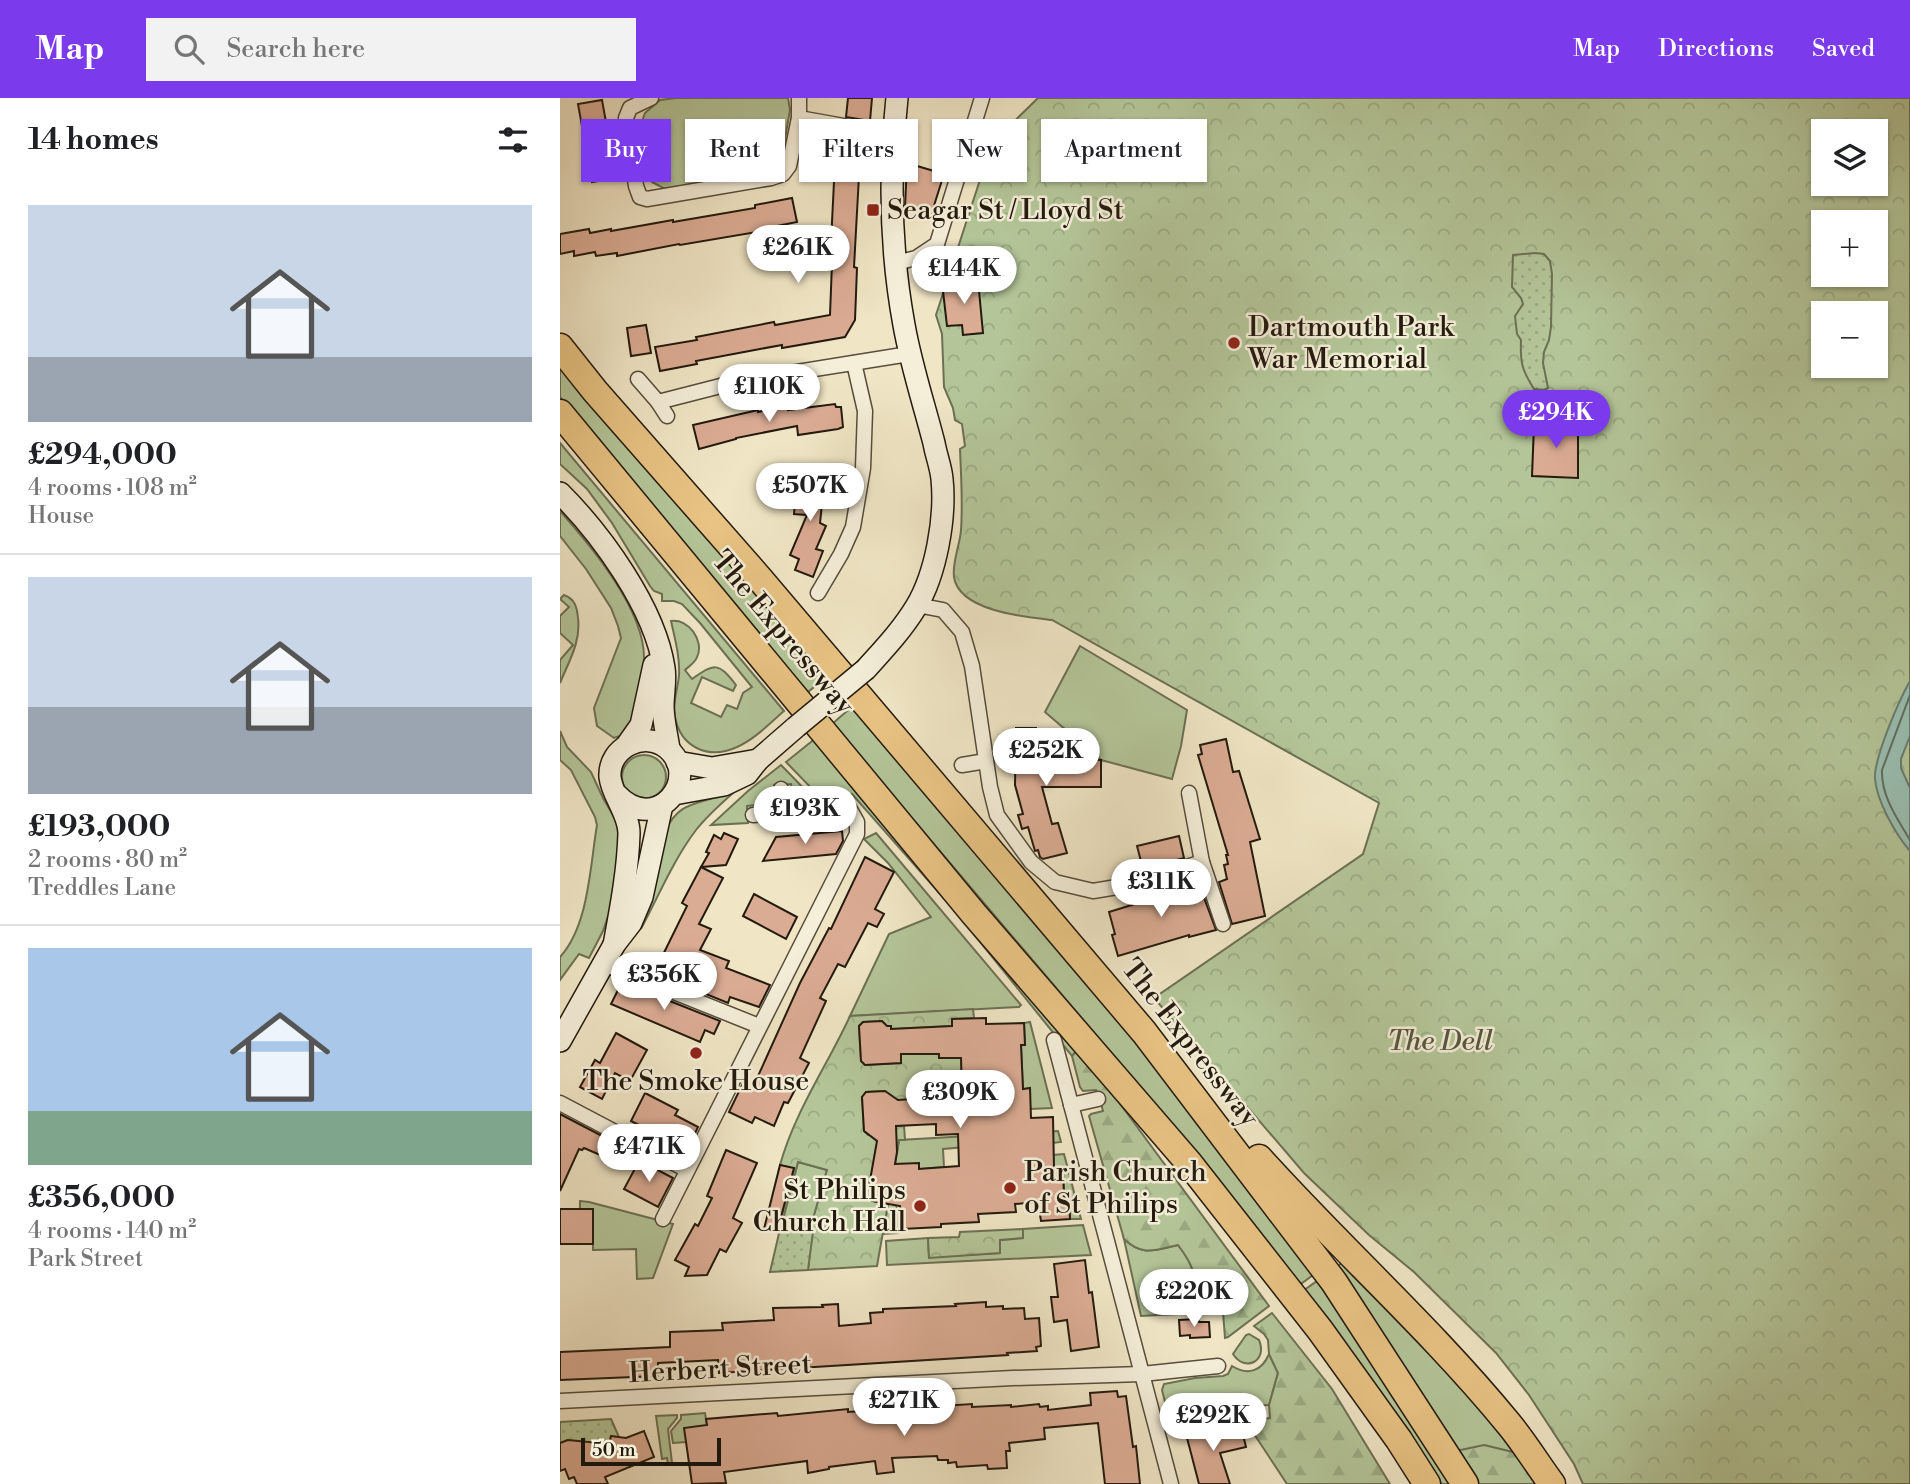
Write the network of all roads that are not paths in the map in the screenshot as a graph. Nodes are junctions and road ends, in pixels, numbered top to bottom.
1 (651, 98) edge
2 (799, 98) edge
3 (897, 98) edge
4 (982, 98) edge
5 (799, 118) junction
6 (805, 119) edge
7 (895, 119) edge
8 (892, 182) edge
9 (896, 263) junction
10 (560, 347) edge
11 (909, 354) junction
12 (855, 363) junction
13 (638, 379) dead end
14 (658, 402) junction
15 (560, 413) edge
16 (667, 416) dead end
17 (560, 492) edge
18 (818, 593) dead end
19 (917, 605) junction
20 (658, 642) junction
21 (627, 745) junction
22 (673, 756) junction
23 (758, 760) junction
24 (986, 761) junction
25 (962, 765) dead end
26 (781, 789) dead end
27 (1189, 793) dead end
28 (616, 794) junction
29 (668, 799) junction
30 (783, 813) junction
31 (753, 815) dead end
32 (1202, 862) junction
33 (1223, 924) dead end
34 (614, 945) junction
35 (604, 964) junction
36 (759, 1026) junction
37 (1144, 1032) junction
38 (1054, 1040) dead end
39 (560, 1041) edge
40 (1098, 1099) dead end
41 (560, 1103) edge
42 (1071, 1105) junction
43 (1189, 1163) junction
44 (687, 1170) junction
45 (663, 1219) dead end
46 (1218, 1366) dead end
47 (1142, 1374) junction
48 (560, 1401) edge
49 (1171, 1484) edge
50 (1407, 1484) edge
51 (1427, 1484) edge
52 (1465, 1484) edge
53 (1552, 1484) edge

1 - 5 street
2 - 5 street
3 - 7 street
4 - 9 street
5 - 6 street
8 - 9 street
9 - 11 street
10 - 37 highway, The Expressway
11 - 12 street
11 - 19 street
12 - 14 street
12 - 18 street
13 - 14 street
14 - 16 street
15 - 43 highway, The Expressway
17 - 20 street
19 - 23 street, bridge
19 - 24 street
20 - 21 street
20 - 22 street
21 - 22 street
21 - 28 street
22 - 23 street
22 - 29 street
23 - 29 street
24 - 25 street
24 - 32 street
26 - 30 street
27 - 32 street
28 - 29 street
28 - 34 street
29 - 34 street
30 - 31 street
30 - 36 street
32 - 33 street
34 - 35 street
35 - 36 street
35 - 39 street
36 - 44 street
37 - 52 highway, The Expressway
37 - 53 highway
38 - 42 street
40 - 42 street
41 - 44 street
42 - 47 street
43 - 50 highway
43 - 51 highway, The Expressway
44 - 45 street
46 - 47 street, Herbert Street
47 - 48 street, Herbert Street
47 - 49 street

